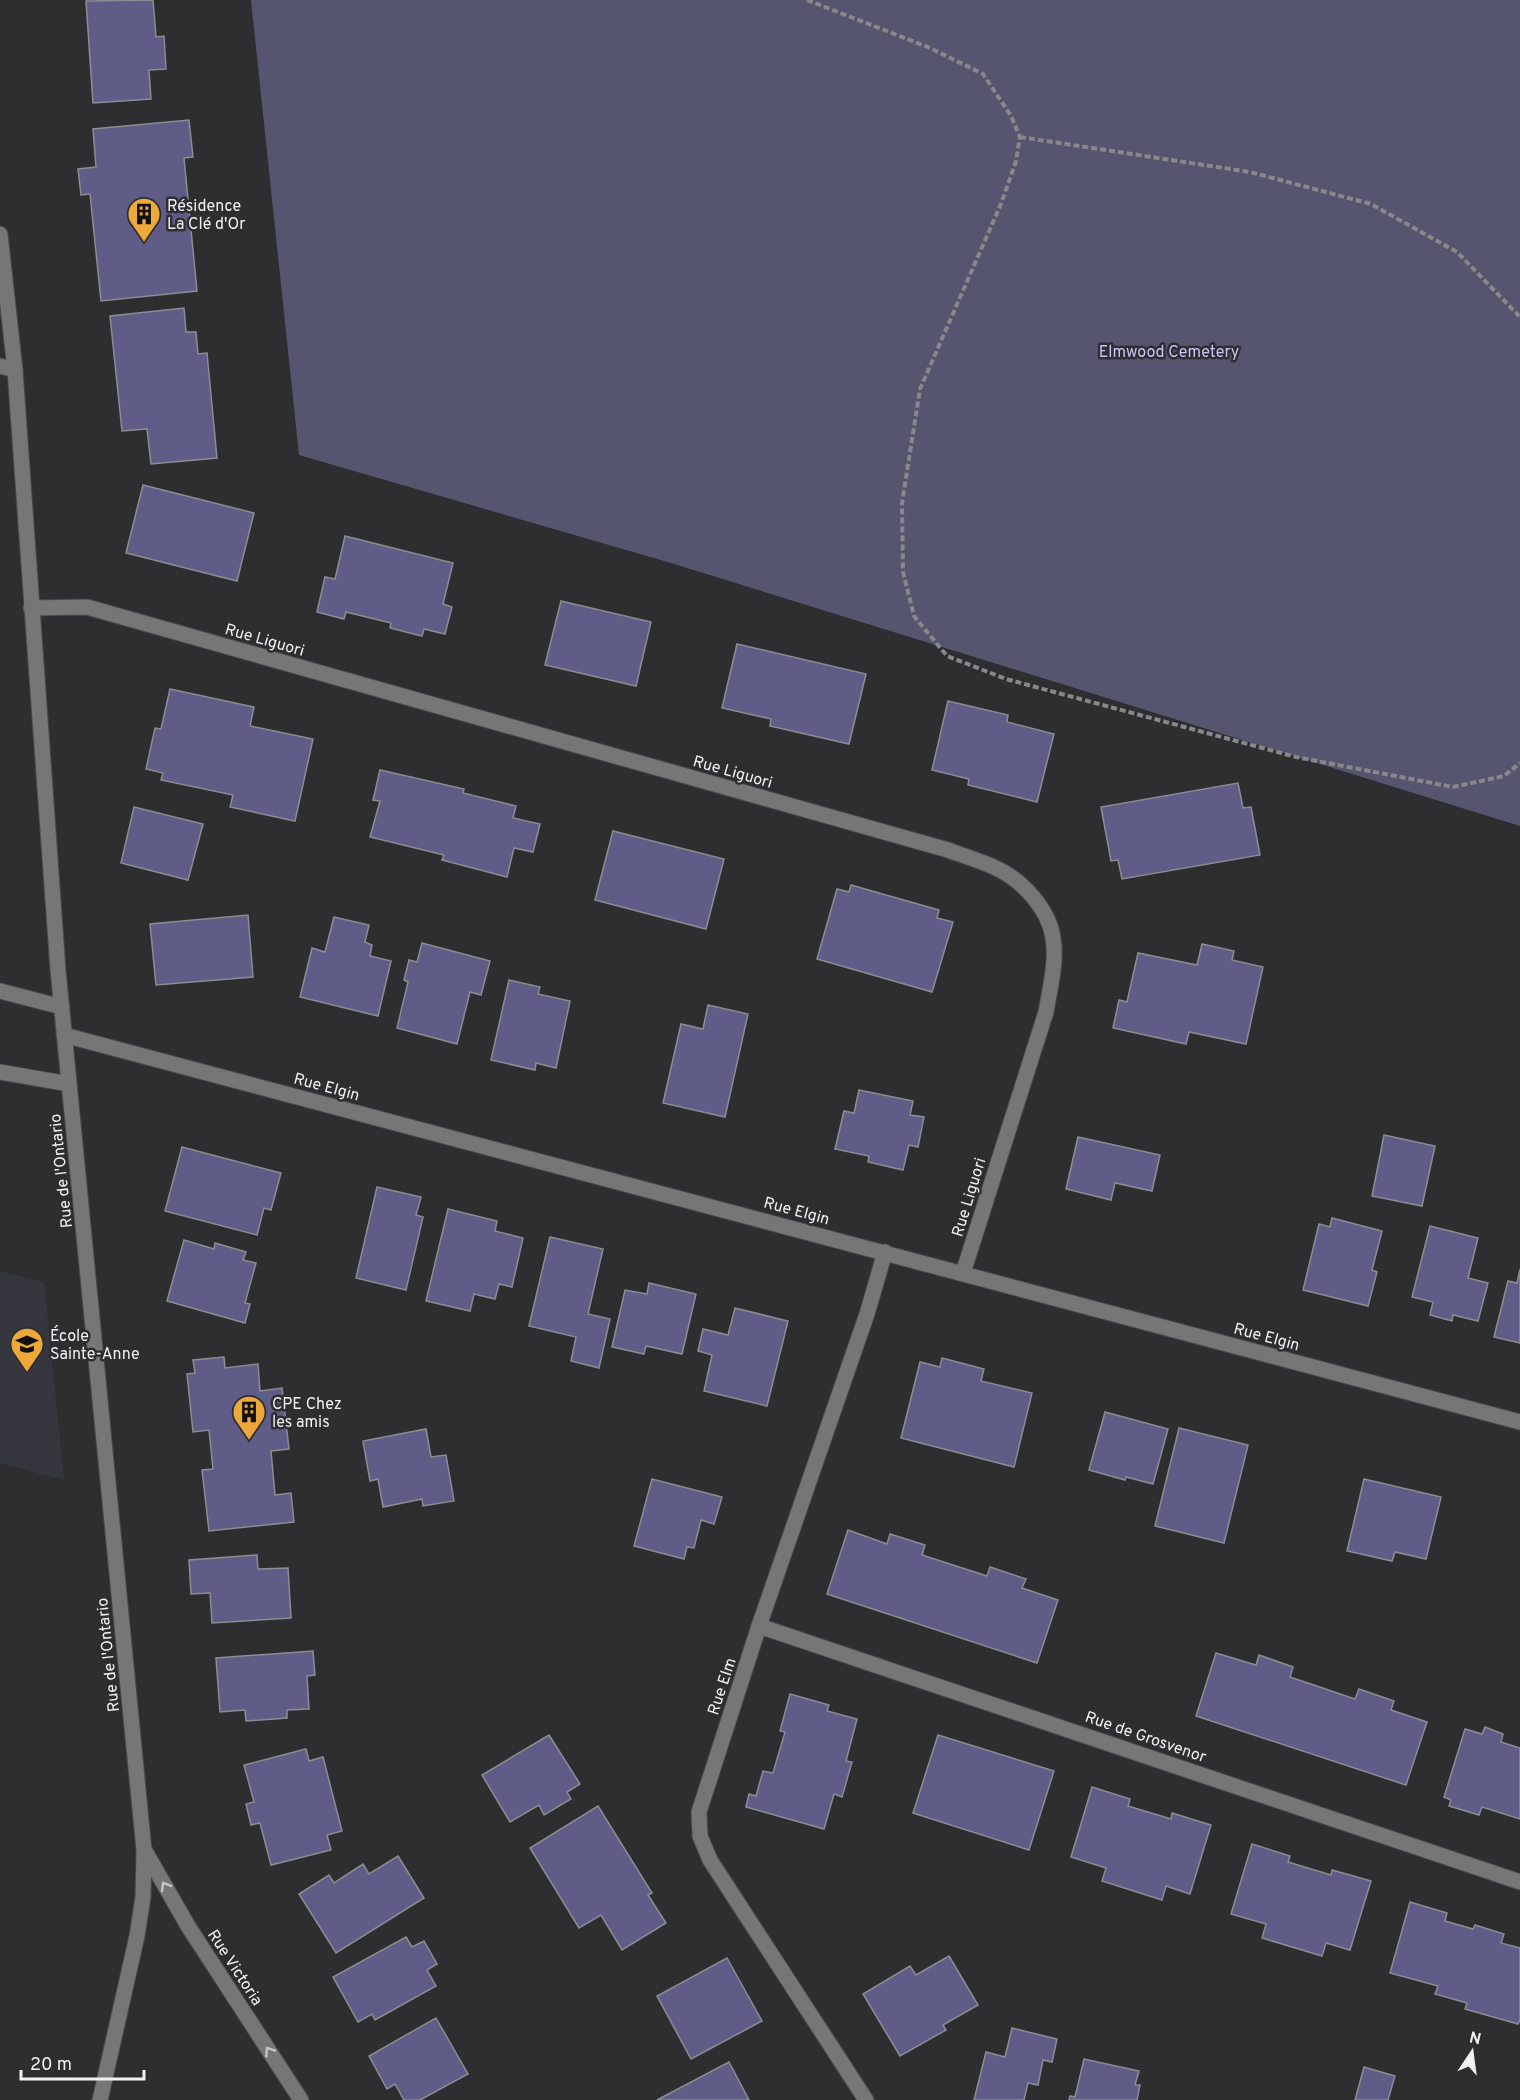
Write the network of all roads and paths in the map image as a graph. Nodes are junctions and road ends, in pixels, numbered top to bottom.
1 (807, 0) edge
2 (1020, 137) junction
3 (0, 234) edge
4 (1520, 317) edge
5 (7, 368) edge
6 (31, 608) junction
7 (1520, 763) edge
8 (0, 991) edge
9 (62, 1007) junction
10 (64, 1035) junction
11 (0, 1072) edge
12 (69, 1084) junction
13 (885, 1252) junction
14 (963, 1273) junction
15 (1520, 1422) edge
16 (759, 1626) junction
17 (144, 1850) junction
18 (1520, 1882) edge
19 (100, 2100) edge
20 (301, 2100) edge
21 (866, 2100) edge

1 - 2 path
2 - 4 path
2 - 7 path
3 - 5 street, Rue de l'Ontario
5 - 6 street, Rue de l'Ontario
6 - 9 street, Rue de l'Ontario
6 - 14 street, Rue Liguori
8 - 9 street
9 - 10 street, Rue de l'Ontario
10 - 12 street, Rue de l'Ontario
10 - 13 street, Rue Elgin
11 - 12 street
12 - 17 street, Rue de l'Ontario
13 - 14 street, Rue Elgin
13 - 16 street, Rue Elm
14 - 15 street, Rue Elgin
16 - 18 street, Rue de Grosvenor
16 - 21 street, Rue Elm
17 - 19 street, Rue de l'Ontario
20 -> 17 street, Rue Victoria

